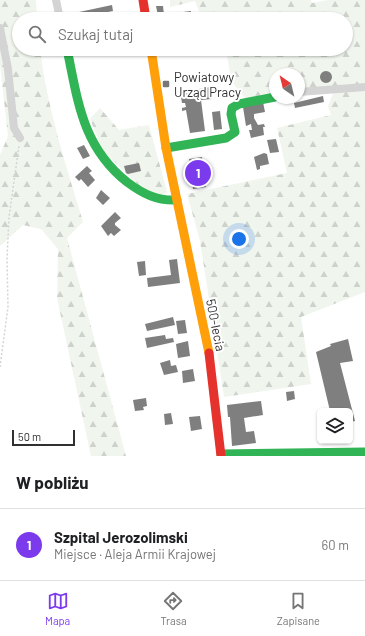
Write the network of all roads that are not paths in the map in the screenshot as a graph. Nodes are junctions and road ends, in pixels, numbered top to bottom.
1 (56, 0) edge
2 (144, 0) edge
3 (59, 12) edge
4 (145, 12) edge
5 (0, 28) edge
6 (69, 56) edge
7 (152, 56) edge
8 (365, 87) edge
9 (305, 92) edge
10 (269, 98) edge
11 (20, 138) road end
12 (166, 148) junction
13 (177, 200) junction
14 (365, 452) edge
15 (221, 455) edge

1 - 3 street
2 - 4 street
5 - 11 street
6 - 13 street
7 - 12 street, 500-lecia
8 - 9 street
10 - 12 street
12 - 13 street, 500-lecia
13 - 15 street, 500-lecia
14 - 15 street

